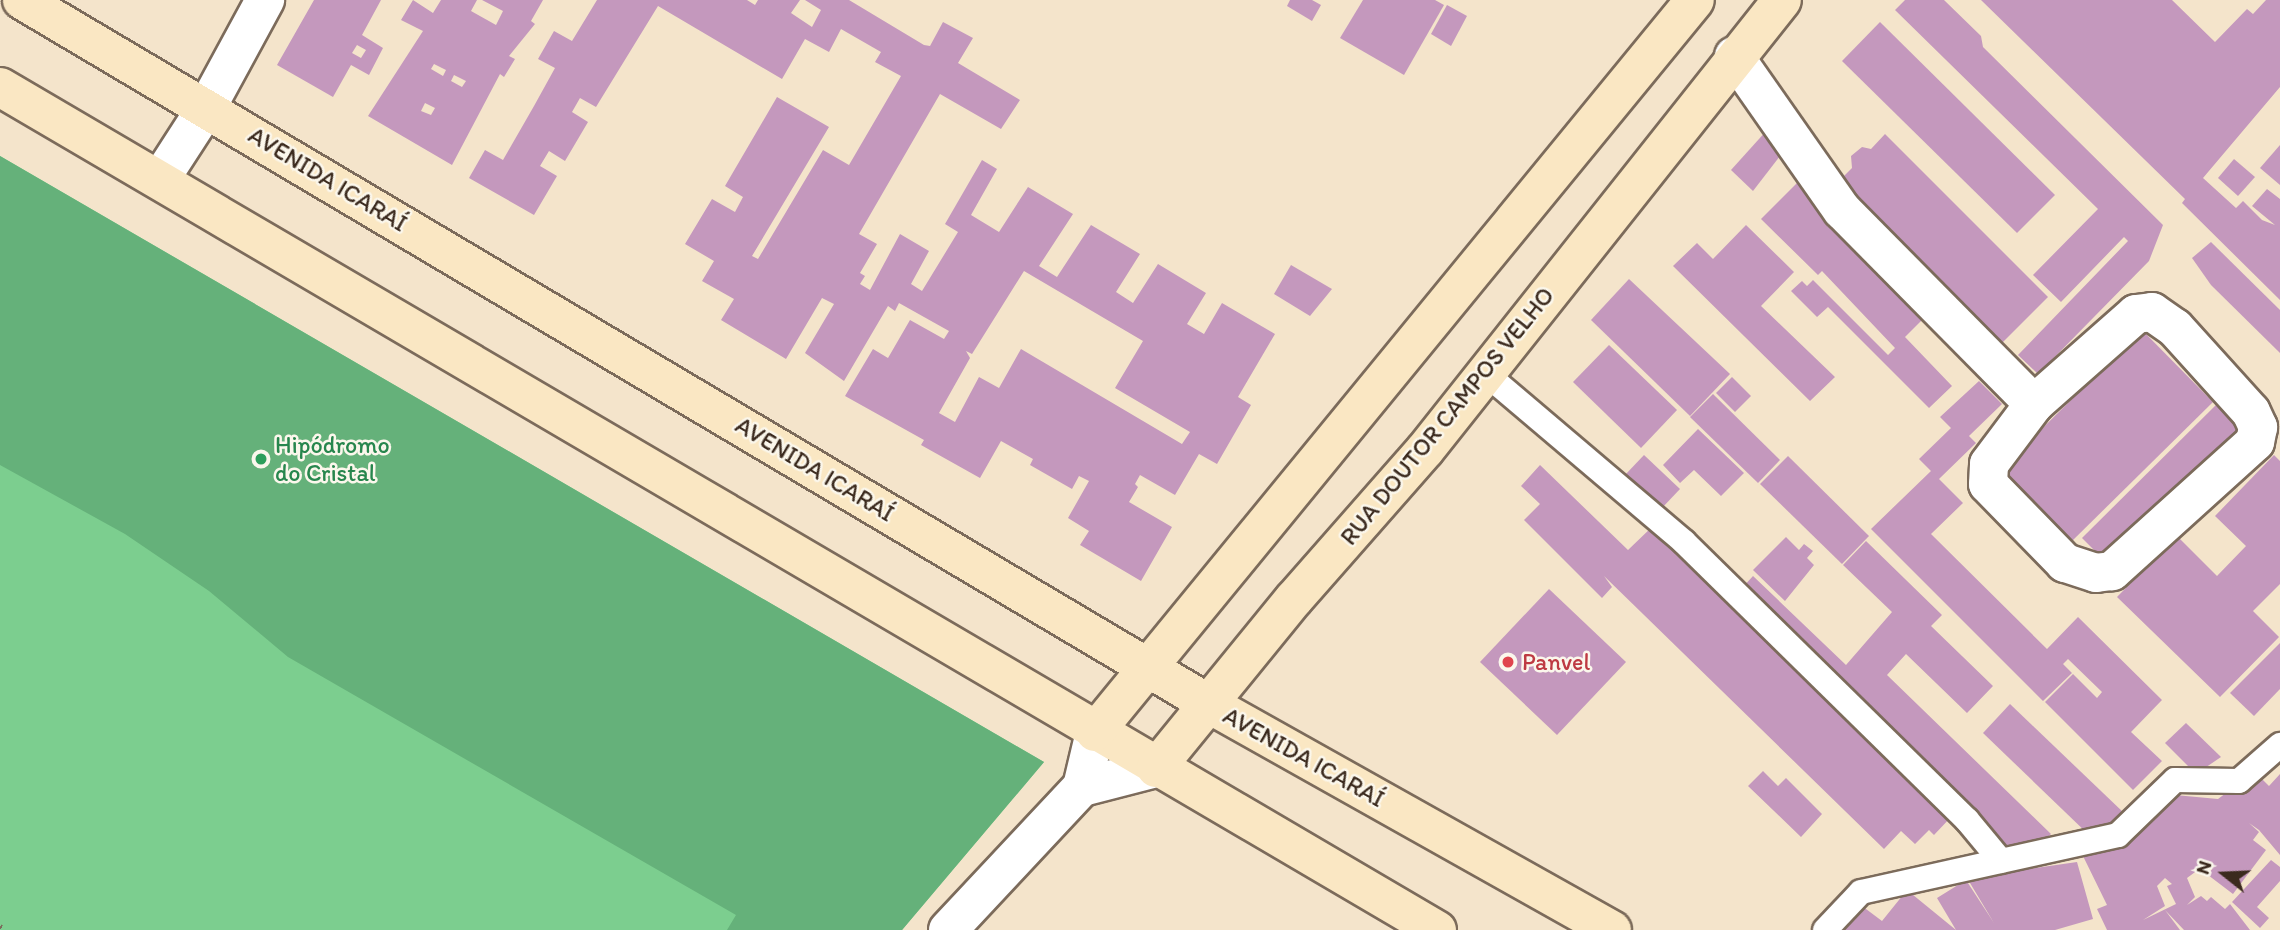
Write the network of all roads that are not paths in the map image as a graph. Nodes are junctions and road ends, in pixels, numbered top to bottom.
1 (22, 0) edge
2 (265, 0) edge
3 (1695, 0) edge
4 (1782, 0) edge
5 (1734, 56) junction
6 (0, 87) edge
7 (207, 107) junction
8 (161, 178) junction
9 (1485, 373) junction
10 (2034, 404) junction
11 (1148, 667) junction
12 (1209, 704) junction
13 (1095, 732) junction
14 (2280, 745) edge
15 (1156, 768) junction
16 (1082, 787) junction
17 (2001, 861) junction
18 (948, 930) edge
19 (1437, 930) edge
20 (1612, 930) edge
21 (1825, 930) edge

1 - 7 main road, AVENIDA ICARAÍ
2 - 7 street
3 - 11 main road
4 - 5 main road, RUA DOUTOR CAMPOS VELHO
5 - 9 main road, RUA DOUTOR CAMPOS VELHO
5 - 10 street
6 - 8 main road
7 - 8 street
7 - 11 main road, AVENIDA ICARAÍ
8 - 13 main road
9 - 12 main road, RUA DOUTOR CAMPOS VELHO
9 - 17 lane
10 - 10 street
11 - 12 main road, AVENIDA ICARAÍ
11 - 13 main road
12 - 15 main road, RUA DOUTOR CAMPOS VELHO
12 - 20 main road, AVENIDA ICARAÍ
13 - 15 main road
13 - 16 street
14 - 17 lane
15 - 16 street
15 - 19 main road
16 - 18 street
17 - 21 lane

